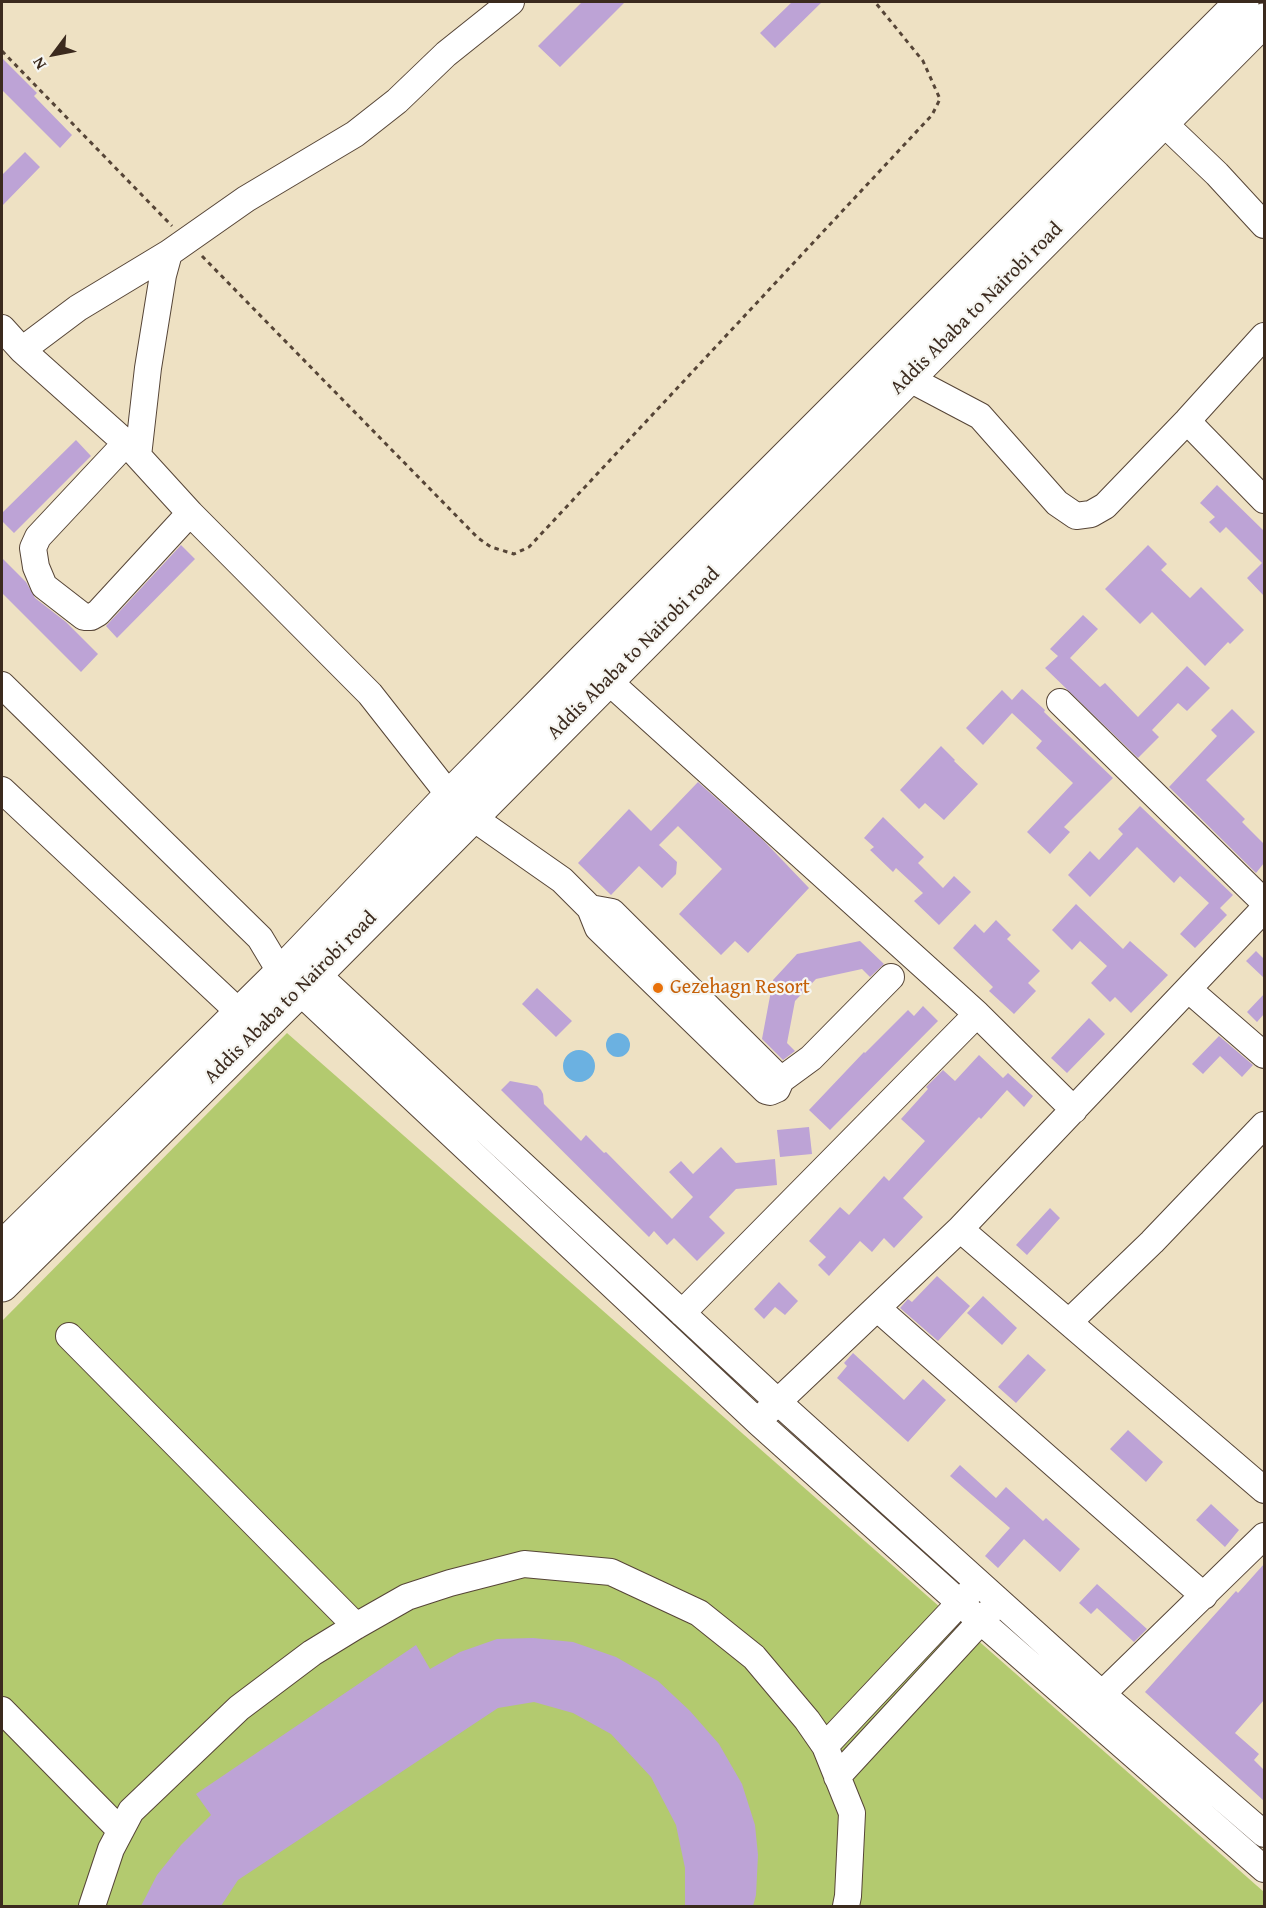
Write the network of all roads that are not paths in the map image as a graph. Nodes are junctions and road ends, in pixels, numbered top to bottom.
1 (512, 2) edge
2 (1242, 2) edge
3 (1264, 21) edge
4 (1152, 112) junction
5 (1264, 225) edge
6 (177, 247) junction
7 (2, 328) edge
8 (1264, 336) edge
9 (21, 350) junction
10 (908, 378) junction
11 (1187, 421) junction
12 (132, 449) junction
13 (1264, 500) edge
14 (190, 513) junction
15 (596, 669) junction
16 (2, 685) edge
17 (1060, 702) dead end
18 (2, 790) edge
19 (461, 807) junction
20 (1264, 902) edge
21 (1264, 909) edge
22 (299, 973) junction
23 (891, 977) dead end
24 (1188, 989) junction
25 (240, 1013) junction
26 (977, 1014) junction
27 (1264, 1055) edge
28 (1074, 1110) junction
29 (1264, 1125) edge
30 (960, 1228) junction
31 (2, 1248) edge
32 (2, 1285) edge
33 (877, 1308) junction
34 (682, 1313) junction
35 (1069, 1322) junction
36 (69, 1336) dead end
37 (777, 1401) junction
38 (758, 1422) junction
39 (1264, 1490) edge
40 (1264, 1536) edge
41 (978, 1582) junction
42 (1204, 1596) junction
43 (999, 1601) junction
44 (960, 1603) junction
45 (981, 1622) junction
46 (356, 1626) junction
47 (1102, 1694) junction
48 (2, 1710) edge
49 (825, 1746) junction
50 (837, 1777) junction
51 (120, 1830) junction
52 (1264, 1834) edge
53 (1264, 1869) edge
54 (92, 1906) edge
55 (846, 1906) edge

1 - 6 street
2 - 4 highway, Addis Ababa to Nairobi road
3 - 4 highway, Addis Ababa to Nairobi road
4 - 5 street
4 - 10 highway, Addis Ababa to Nairobi road
4 - 15 highway, Addis Ababa to Nairobi road
6 - 9 street
6 - 12 street
7 - 9 street
8 - 11 street
9 - 12 street
10 - 11 street
10 - 15 highway, Addis Ababa to Nairobi road
11 - 13 street
12 - 14 street
12 - 14 street
14 - 19 street
15 - 19 highway, Addis Ababa to Nairobi road
15 - 26 street
16 - 22 street
17 - 20 street
18 - 25 street
19 - 22 highway, Addis Ababa to Nairobi road
19 - 23 street
21 - 24 street
22 - 25 highway, Addis Ababa to Nairobi road
22 - 32 highway, Addis Ababa to Nairobi road
22 - 34 street
22 - 38 street
24 - 27 street
24 - 28 street
25 - 31 highway, Addis Ababa to Nairobi road
26 - 28 street
26 - 34 street
28 - 30 street
29 - 35 street
30 - 33 street
30 - 35 street
33 - 37 street
33 - 42 street
34 - 37 street
35 - 39 street
36 - 46 street
37 - 38 street
37 - 41 street
38 - 44 street
40 - 42 street
41 - 43 street
41 - 44 street
42 - 47 street
43 - 45 street
43 - 47 street
44 - 45 street
44 - 49 street
45 - 50 street
45 - 53 street
46 - 49 street
46 - 51 street
47 - 52 street
48 - 51 street
49 - 50 street
50 - 55 street
51 - 54 street

